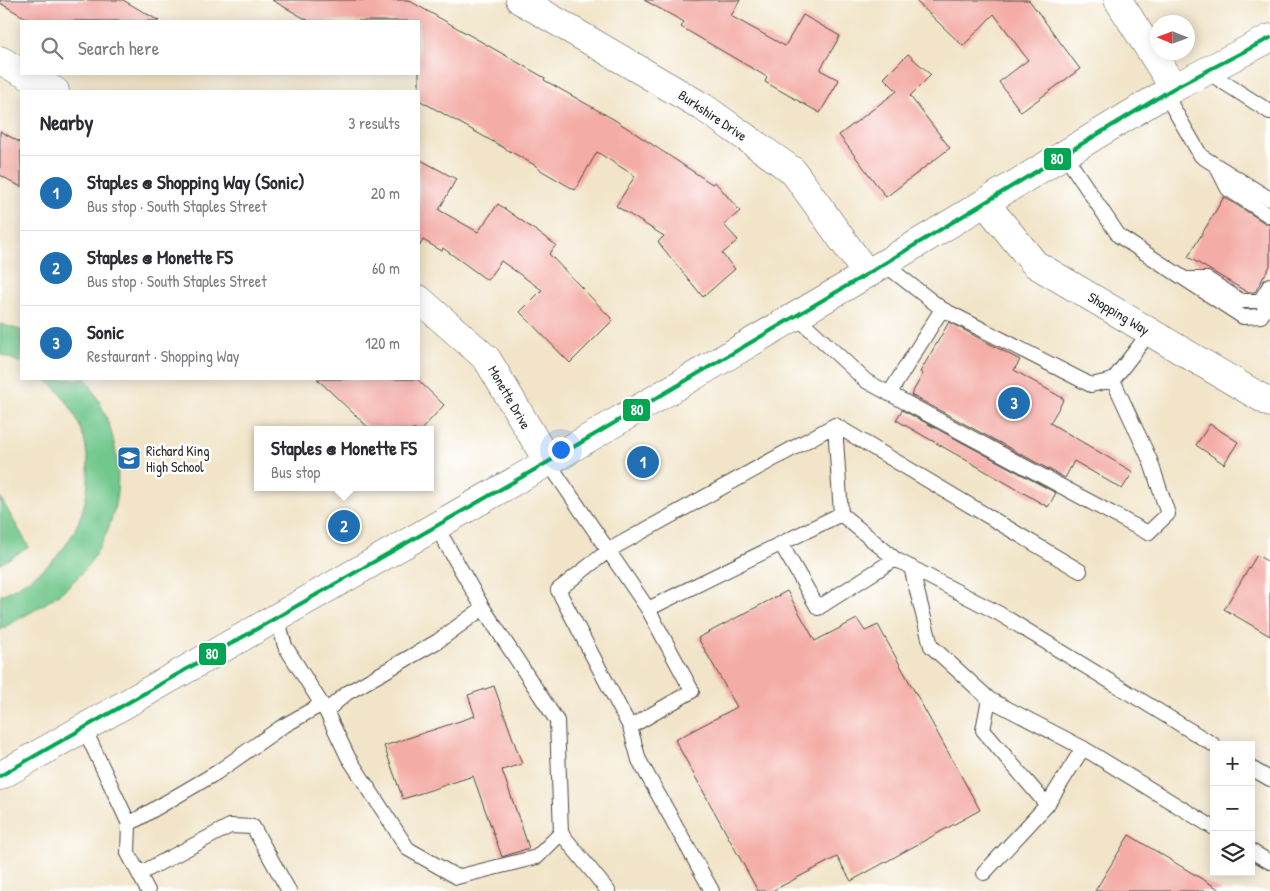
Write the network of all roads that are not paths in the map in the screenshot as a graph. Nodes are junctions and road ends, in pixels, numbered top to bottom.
1 (520, 0) edge
2 (1118, 0) edge
3 (1270, 38) edge
4 (0, 60) edge
5 (20, 71) edge
6 (1206, 71) junction
7 (26, 75) edge
8 (53, 90) edge
9 (1169, 91) junction
10 (1270, 112) edge
11 (1064, 154) junction
12 (1216, 165) junction
13 (1270, 199) edge
14 (984, 204) junction
15 (1270, 216) edge
16 (876, 269) junction
17 (1185, 279) junction
18 (1270, 285) edge
19 (420, 301) edge
20 (1270, 301) edge
21 (942, 309) junction
22 (796, 316) junction
23 (1150, 332) junction
24 (1113, 380) junction
25 (889, 394) junction
26 (1270, 403) edge
27 (835, 425) junction
28 (548, 462) junction
29 (841, 514) junction
30 (436, 526) junction
31 (781, 544) junction
32 (609, 550) junction
33 (895, 558) junction
34 (912, 567) junction
35 (1080, 571) dead end
36 (482, 608) junction
37 (648, 609) junction
38 (277, 617) junction
39 (989, 699) junction
40 (324, 707) junction
41 (630, 727) junction
42 (84, 728) junction
43 (1210, 743) edge
44 (1083, 748) junction
45 (1255, 770) edge
46 (0, 776) edge
47 (1270, 779) edge
48 (1047, 805) junction
49 (129, 824) junction
50 (1210, 826) edge
51 (560, 833) junction
52 (1255, 853) edge
53 (1270, 862) edge
54 (984, 873) dead end
55 (139, 874) junction
56 (148, 891) edge
57 (289, 891) edge
58 (608, 891) edge
59 (712, 891) edge

1 - 16 main road, Burkshire Drive
2 - 9 main road
3 - 6 main road
4 - 5 main road
6 - 9 main road
6 - 10 lane
7 - 8 main road
9 - 11 main road
9 - 12 lane
11 - 14 main road
11 - 17 lane
12 - 13 lane
12 - 15 lane
14 - 16 main road
14 - 23 main road, Shopping Way
16 - 21 lane
16 - 22 main road
17 - 18 lane
17 - 20 lane
19 - 28 main road, Monette Drive
21 - 24 lane
21 - 25 lane
22 - 25 lane
22 - 28 main road
23 - 24 lane
23 - 26 main road, Shopping Way
24 - 25 lane
27 - 29 lane
27 - 32 lane
27 - 35 lane
28 - 30 main road
28 - 32 lane
29 - 31 lane
29 - 33 lane
30 - 36 lane
30 - 38 main road
31 - 33 lane
31 - 37 lane
32 - 37 lane
32 - 41 lane
33 - 34 lane
34 - 39 lane
34 - 43 lane
36 - 40 lane
36 - 51 lane
37 - 41 lane
38 - 40 lane
38 - 42 main road
39 - 44 lane
39 - 48 lane
40 - 49 lane
40 - 51 lane
41 - 59 lane
42 - 46 main road
42 - 49 lane
44 - 48 lane
44 - 50 lane
45 - 47 lane
48 - 54 lane
49 - 55 lane
51 - 58 lane
52 - 53 lane
55 - 56 lane
55 - 57 lane

